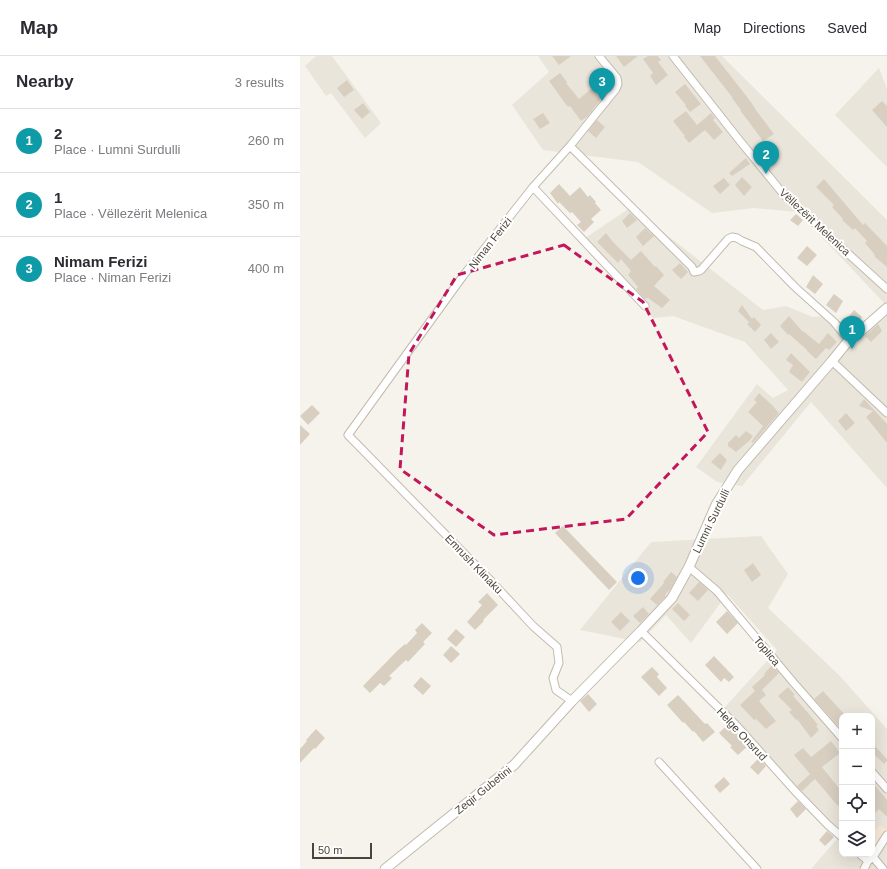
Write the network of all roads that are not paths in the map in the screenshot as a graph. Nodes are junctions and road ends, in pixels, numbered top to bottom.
1 (599, 56) edge
2 (673, 56) edge
3 (570, 146) junction
4 (533, 187) junction
5 (887, 289) edge
6 (644, 306) dead end
7 (887, 308) edge
8 (849, 340) junction
9 (832, 361) junction
10 (887, 413) edge
11 (348, 435) joint
12 (689, 567) junction
13 (641, 631) junction
14 (572, 701) junction
15 (839, 735) edge
16 (659, 762) dead end
17 (875, 775) edge
18 (887, 789) edge
19 (839, 835) edge
20 (887, 835) edge
21 (866, 857) edge
22 (870, 859) junction
23 (385, 869) edge
24 (757, 869) edge
25 (864, 869) edge
26 (883, 869) edge

1 - 3 street, Niman Ferizi
2 - 5 street, Vëllezërit Melenica
3 - 4 street, Niman Ferizi
3 - 8 street
4 - 6 street
4 - 11 street, Niman Ferizi
7 - 8 street, Lumni Surdulli
8 - 9 street, Lumni Surdulli
9 - 10 street
9 - 12 street, Lumni Surdulli
11 - 14 street, Emrush Klinaku
12 - 13 street, Lumni Surdulli
12 - 15 street, Toplica
13 - 14 street, Lumni Surdulli
13 - 19 street, Helge Onsrud
14 - 23 street, Zeqir Gubetini
16 - 24 street
17 - 18 street
20 - 22 street
21 - 22 street
22 - 25 street
22 - 26 street

